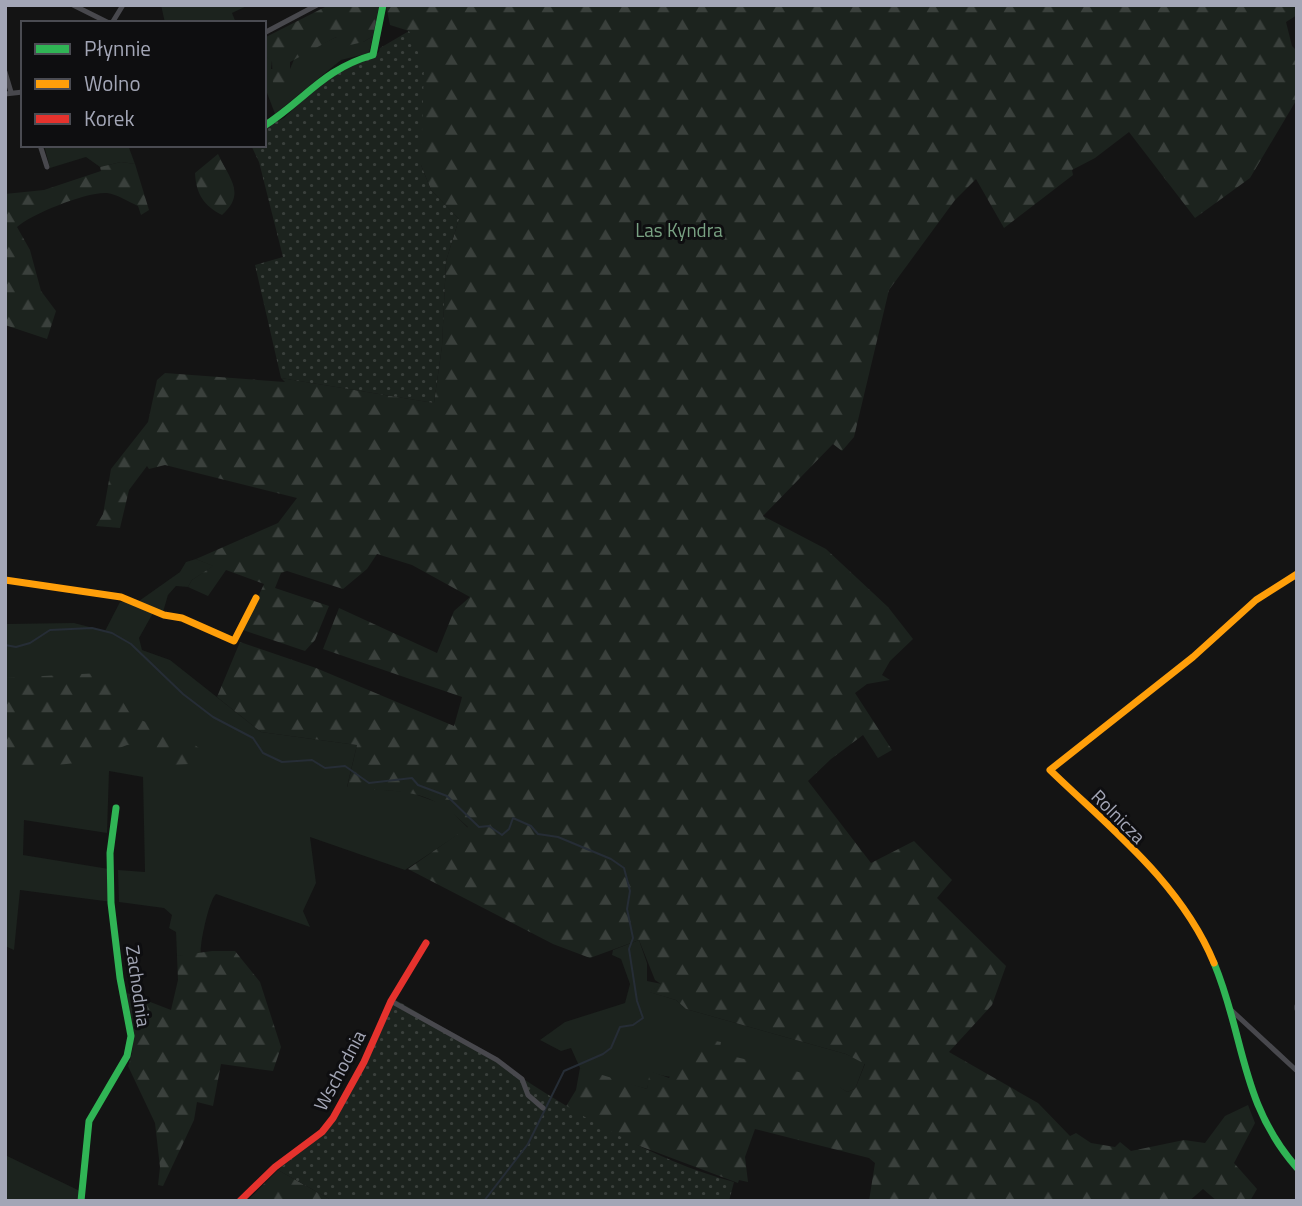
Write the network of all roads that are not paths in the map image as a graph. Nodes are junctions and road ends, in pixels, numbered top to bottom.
1 (72, 5) edge
2 (122, 5) edge
3 (317, 5) edge
4 (383, 5) edge
5 (107, 21) edge
6 (112, 21) edge
7 (266, 32) edge
8 (5, 72) edge
9 (8, 93) edge
10 (266, 125) edge
11 (41, 147) edge
12 (47, 167) dead end
13 (1297, 574) edge
14 (5, 580) edge
15 (256, 598) dead end
16 (116, 808) dead end
17 (426, 943) dead end
18 (391, 1001) junction
19 (1229, 1009) junction
20 (1297, 1071) edge
21 (543, 1108) dead end
22 (1297, 1168) edge
23 (81, 1201) edge
24 (240, 1201) edge

1 - 5 street
2 - 6 street
3 - 7 street
4 - 10 street
8 - 9 street
11 - 12 street
13 - 19 street, Rolnicza
14 - 15 street
16 - 23 street, Zachodnia
17 - 18 street, Wschodnia
18 - 21 street
18 - 24 street, Wschodnia
19 - 20 street
19 - 22 street, Rolnicza

